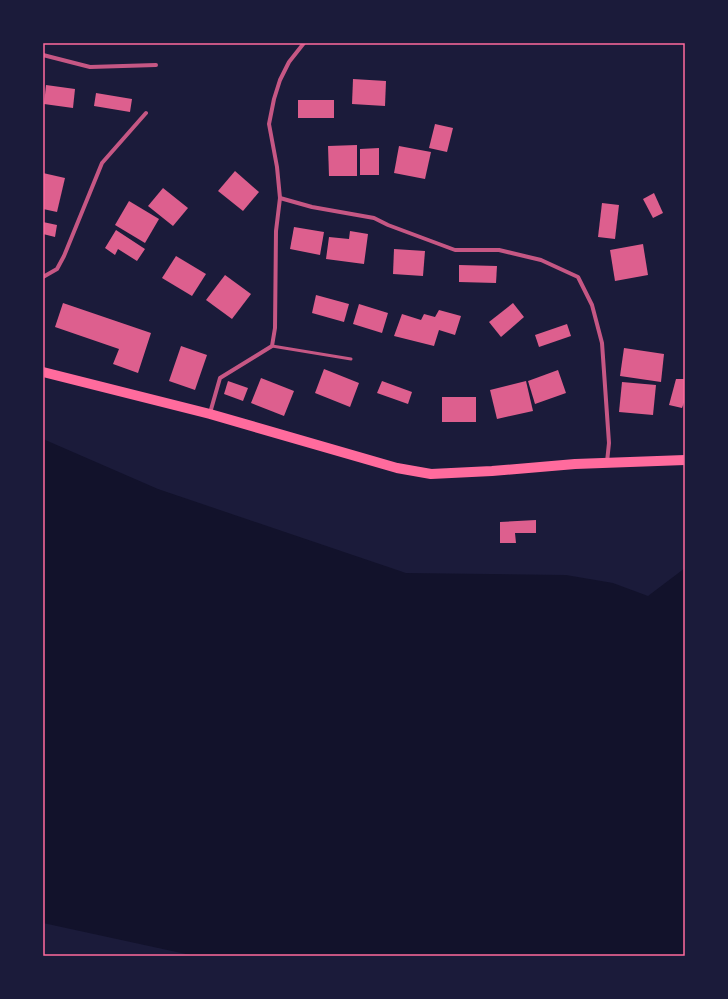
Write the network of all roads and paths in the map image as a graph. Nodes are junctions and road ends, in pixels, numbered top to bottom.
1 (304, 43) edge
2 (43, 55) edge
3 (156, 65) dead end
4 (146, 113) dead end
5 (280, 198) junction
6 (43, 277) edge
7 (272, 346) junction
8 (351, 359) dead end
9 (43, 372) edge
10 (210, 414) junction
11 (685, 460) edge
12 (607, 464) junction

1 - 5 street
2 - 3 street
4 - 6 street
5 - 7 street
5 - 12 street
7 - 8 lane
7 - 10 street
9 - 10 main road
10 - 12 main road
11 - 12 main road

